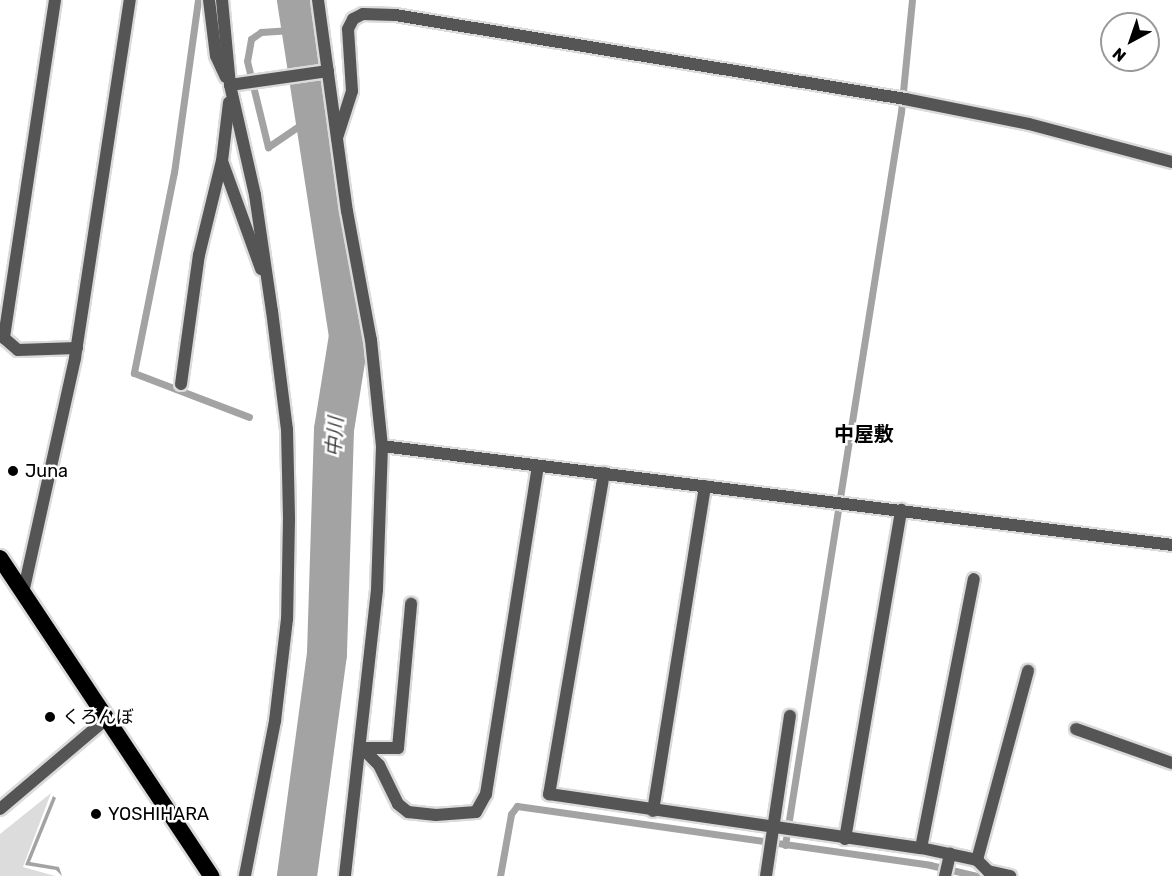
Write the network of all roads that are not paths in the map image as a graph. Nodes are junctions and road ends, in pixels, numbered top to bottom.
1 (54, 0) edge
2 (130, 0) edge
3 (209, 0) edge
4 (222, 0) edge
5 (318, 0) edge
6 (328, 71) junction
7 (230, 85) junction
8 (337, 138) junction
9 (222, 160) junction
10 (1172, 162) edge
11 (268, 287) junction
12 (77, 348) junction
13 (181, 384) dead end
14 (382, 446) junction
15 (538, 465) junction
16 (604, 473) junction
17 (705, 486) junction
18 (901, 510) junction
19 (1172, 545) edge
20 (0, 558) edge
21 (975, 579) dead end
22 (23, 593) junction
23 (411, 604) dead end
24 (1028, 671) dead end
25 (790, 716) dead end
26 (106, 719) junction
27 (1076, 729) dead end
28 (362, 748) junction
29 (1172, 763) edge
30 (6, 797) edge
31 (0, 809) edge
32 (652, 811) junction
33 (778, 836) junction
34 (845, 839) junction
35 (921, 848) junction
36 (977, 860) junction
37 (947, 865) edge
38 (211, 876) edge
39 (245, 876) edge
40 (345, 876) edge
41 (766, 876) edge
42 (1010, 876) edge

1 - 12 street
2 - 12 street
3 - 7 street
4 - 7 street
5 - 6 street
6 - 7 street
6 - 8 street
7 - 9 street
7 - 11 street
8 - 10 street
8 - 14 street
9 - 11 street
9 - 13 street
11 - 39 street
12 - 22 street
14 - 15 street
14 - 28 street
15 - 16 street
15 - 28 street
16 - 17 street
16 - 32 street
17 - 18 street
17 - 32 street
18 - 19 street
18 - 34 street
20 - 22 highway
21 - 35 street
22 - 26 highway
23 - 28 street
24 - 36 street
25 - 33 street
26 - 30 street
26 - 38 highway
27 - 29 street
28 - 40 street
30 - 31 street
32 - 33 street
33 - 34 street
33 - 41 street
34 - 35 street
35 - 37 street
36 - 37 street
36 - 42 street

